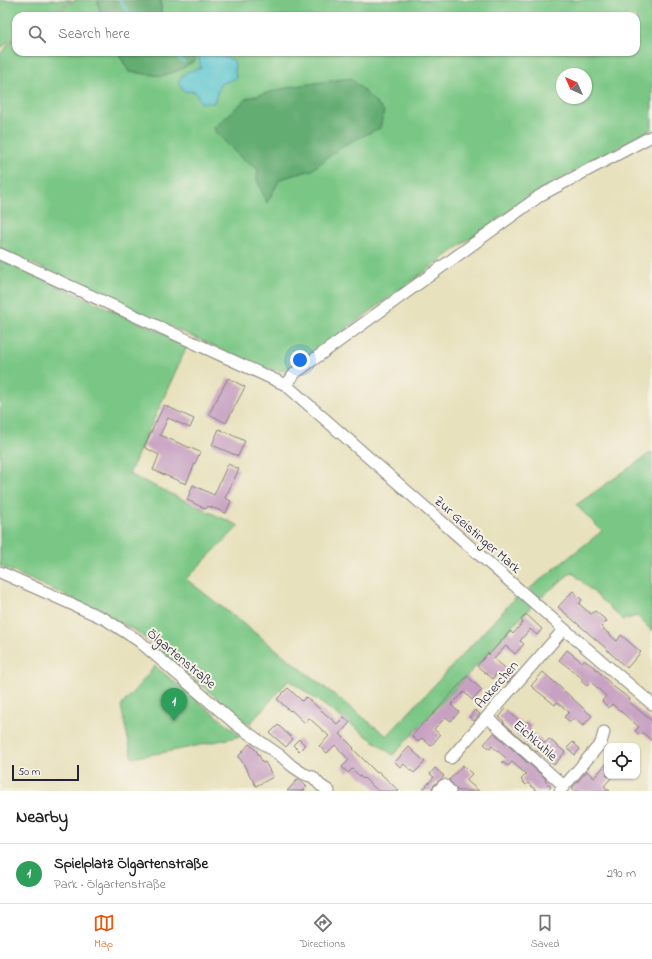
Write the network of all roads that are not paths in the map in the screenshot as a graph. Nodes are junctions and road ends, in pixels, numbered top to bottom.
1 (652, 136) edge
2 (0, 254) edge
3 (286, 385) junction
4 (0, 572) edge
5 (564, 629) junction
6 (652, 704) edge
7 (487, 717) junction
8 (604, 732) dead end
9 (451, 758) dead end
10 (562, 788) edge
11 (329, 791) edge

1 - 3 street
2 - 3 street, Zur Geistinger Mark
3 - 5 street, Zur Geistinger Mark
4 - 11 street, Ölgartenstraße
5 - 6 street, Zur Geistinger Mark
5 - 7 street, Ackerchen
7 - 9 street, Ackerchen
7 - 10 street, Eichkuhle
8 - 10 street, Eichkuhle

